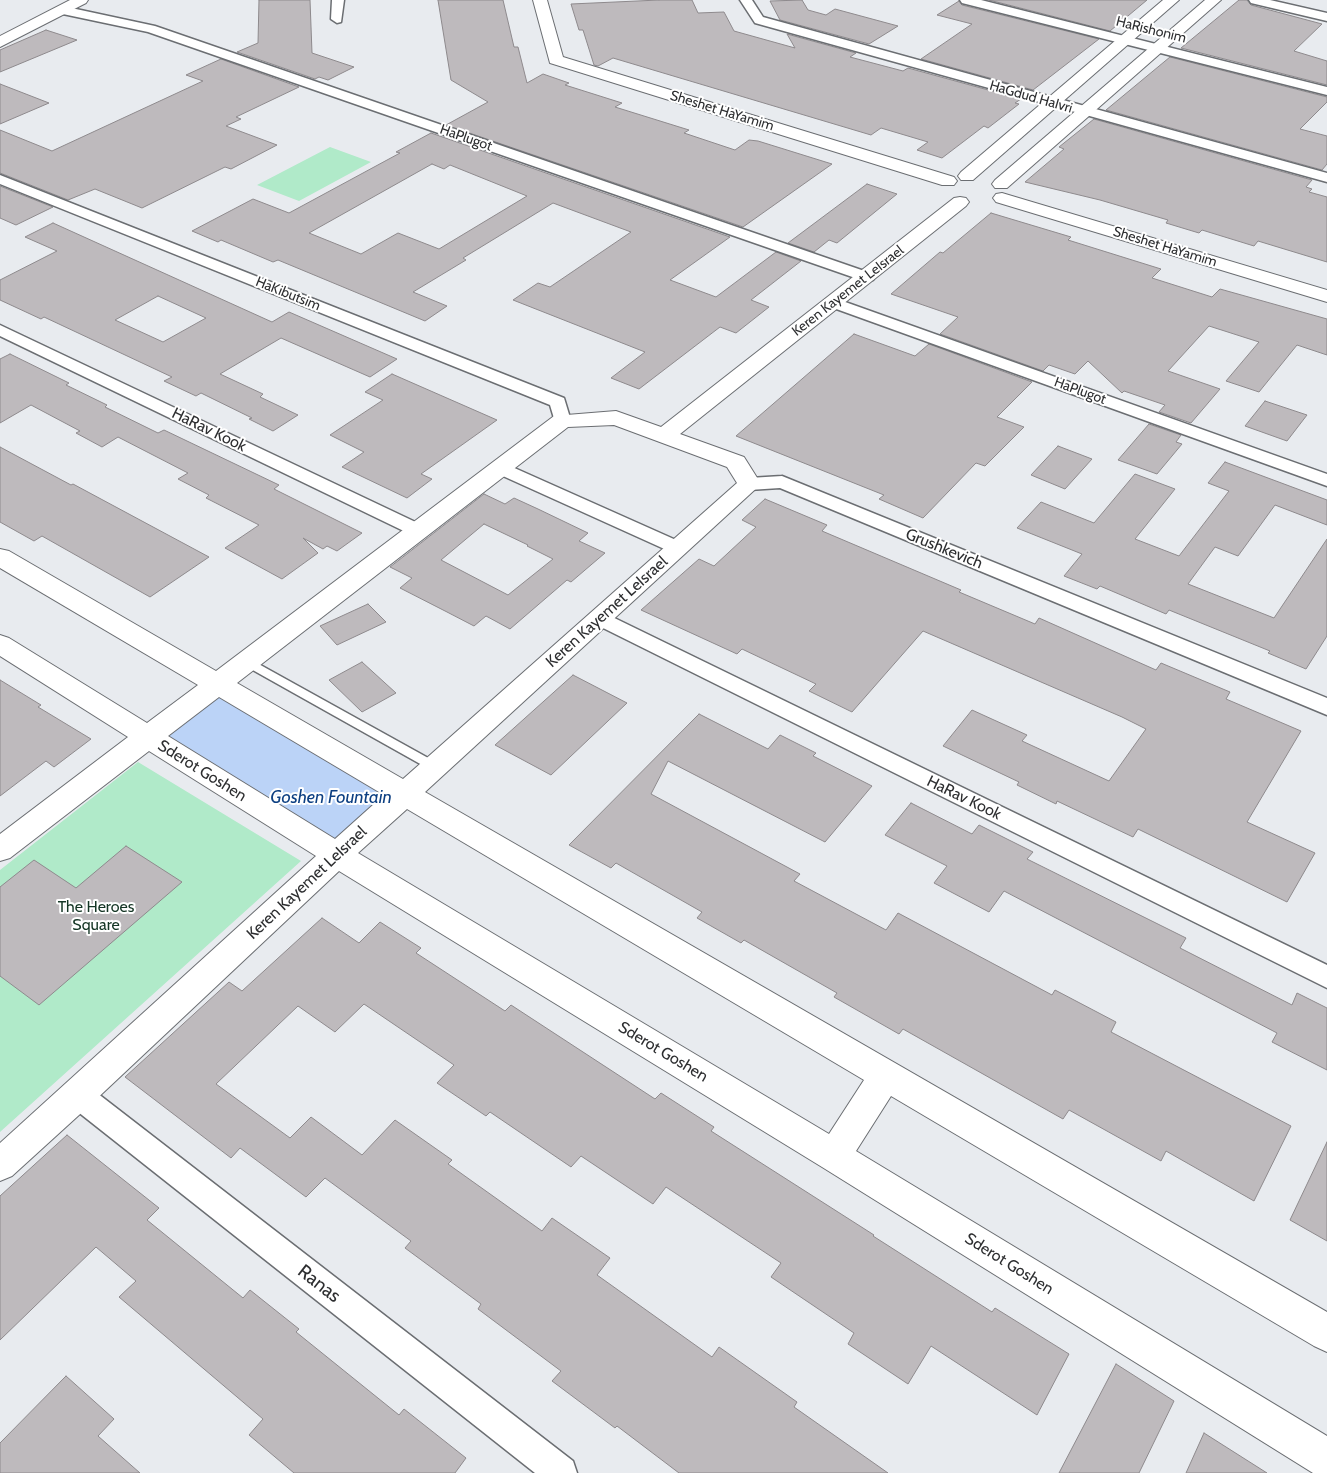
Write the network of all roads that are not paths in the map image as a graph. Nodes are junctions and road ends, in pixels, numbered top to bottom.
1 (81, 0) edge
2 (338, 0) edge
3 (540, 0) edge
4 (746, 0) edge
5 (966, 0) edge
6 (1172, 0) edge
7 (1214, 0) edge
8 (1255, 0) edge
9 (58, 5) edge
10 (1327, 17) edge
11 (337, 19) dead end
12 (0, 27) edge
13 (1125, 38) junction
14 (0, 42) edge
15 (1160, 48) junction
16 (1327, 91) edge
17 (1051, 103) junction
18 (1086, 112) junction
19 (967, 176) junction
20 (1327, 178) edge
21 (0, 179) edge
22 (948, 181) junction
23 (986, 198) junction
24 (867, 277) junction
25 (1327, 296) edge
26 (834, 303) junction
27 (0, 330) edge
28 (562, 421) junction
29 (665, 435) junction
30 (501, 468) junction
31 (1327, 480) edge
32 (749, 484) junction
33 (419, 530) junction
34 (678, 548) junction
35 (0, 556) edge
36 (600, 618) junction
37 (0, 644) edge
38 (246, 661) junction
39 (218, 682) junction
40 (1327, 707) edge
41 (148, 736) junction
42 (435, 767) junction
43 (407, 794) junction
44 (0, 850) edge
45 (337, 854) junction
46 (1327, 978) edge
47 (886, 1075) junction
48 (78, 1096) junction
49 (834, 1156) junction
50 (0, 1164) edge
51 (1327, 1333) edge
52 (1327, 1459) edge
53 (561, 1473) edge

1 - 9 street
2 - 11 street
3 - 22 street, Sheshet HaYamim
4 - 17 street, HaGdud HaIvri
5 - 13 street, HaRishonim
6 - 13 street
7 - 15 street, Keren Kayemet LeIsrael
8 - 10 street
9 - 12 street
9 - 14 street
9 - 24 street, HaPlugot
13 - 15 street, HaRishonim
13 - 17 street
15 - 16 street, HaRishonim
15 - 18 street, Keren Kayemet LeIsrael
17 - 18 street, HaGdud HaIvri
17 - 19 street
18 - 20 street, HaGdud HaIvri
18 - 23 street, Keren Kayemet LeIsrael
19 - 22 street, Sheshet HaYamim
19 - 23 street, Sheshet HaYamim
21 - 28 street, HaKibutsim
22 - 23 street
23 - 24 street, Keren Kayemet LeIsrael
23 - 25 street, Sheshet HaYamim
24 - 26 street, Keren Kayemet LeIsrael
26 - 29 street, Keren Kayemet LeIsrael
26 - 31 street, HaPlugot
27 - 33 street, HaRav Kook
28 - 29 street
28 - 30 street
29 - 32 street
30 - 33 street
30 - 34 street
32 - 34 street, Keren Kayemet LeIsrael
32 - 40 street, Grushkevich
33 - 38 street
34 - 36 street, Keren Kayemet LeIsrael
35 - 39 street
36 - 42 street, Keren Kayemet LeIsrael
36 - 46 street, HaRav Kook
37 - 41 street, Sderot Goshen
38 - 39 street
38 - 42 lane
39 - 41 street
39 - 43 street
41 - 44 street
41 - 45 street, Sderot Goshen
42 - 43 street, Keren Kayemet LeIsrael
43 - 45 street, Keren Kayemet LeIsrael
43 - 47 street
45 - 48 street, Keren Kayemet LeIsrael
45 - 49 street, Sderot Goshen
47 - 49 street
47 - 51 street
48 - 50 street, Keren Kayemet LeIsrael
48 - 53 street, Ranas
49 - 52 street, Sderot Goshen

